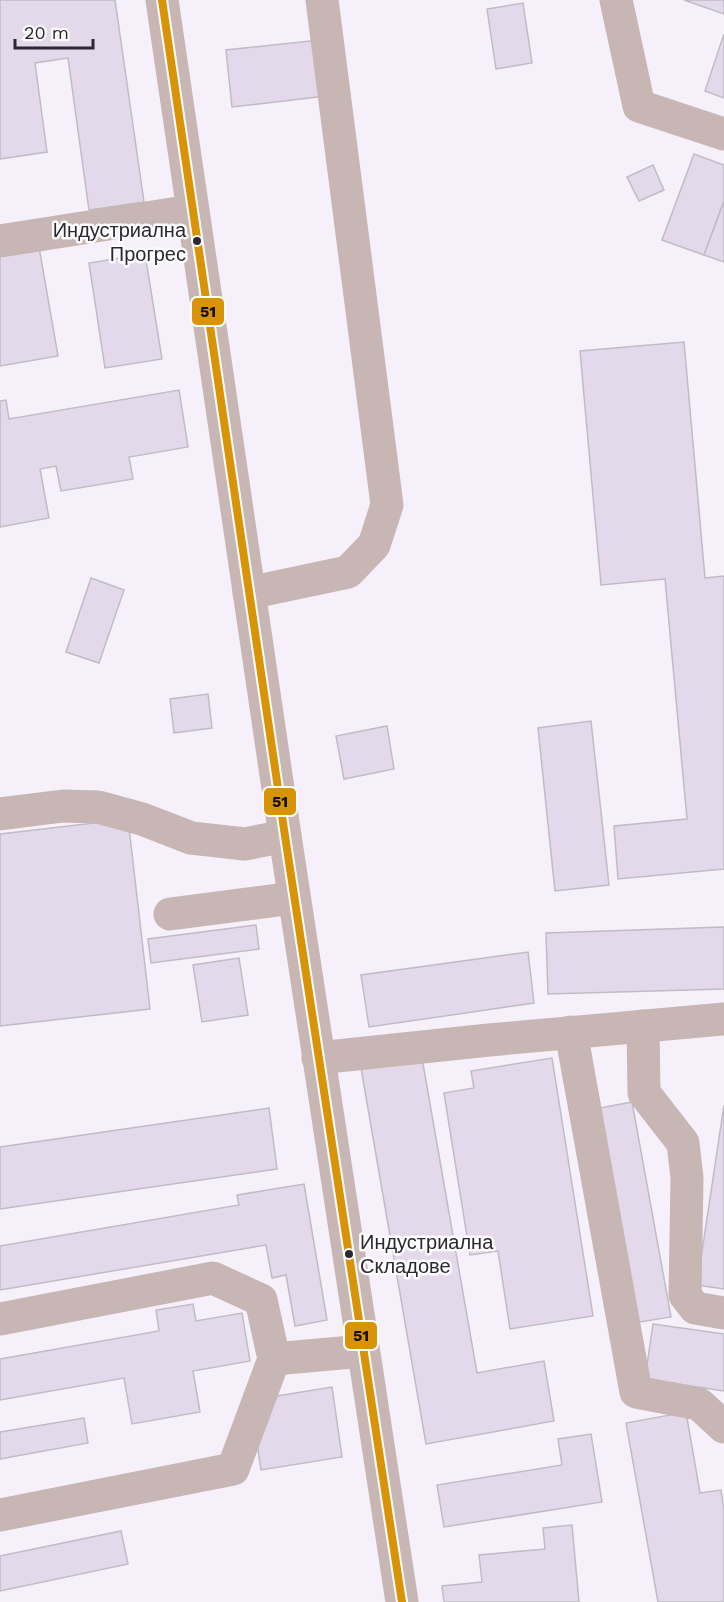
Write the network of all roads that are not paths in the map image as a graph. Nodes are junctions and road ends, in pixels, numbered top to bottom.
1 (162, 0) edge
2 (322, 0) edge
3 (616, 0) edge
4 (724, 134) edge
5 (191, 211) junction
6 (0, 241) edge
7 (249, 593) junction
8 (0, 814) edge
9 (285, 836) junction
10 (294, 898) junction
11 (170, 914) dead end
12 (724, 1019) edge
13 (643, 1026) junction
14 (571, 1032) junction
15 (318, 1058) junction
16 (724, 1313) edge
17 (0, 1319) edge
18 (363, 1351) junction
19 (274, 1359) junction
20 (724, 1427) edge
21 (0, 1515) edge
22 (402, 1602) edge

1 - 5 street
2 - 7 street
3 - 4 street
5 - 6 street
5 - 7 street
7 - 9 street
8 - 9 street
9 - 10 street
10 - 11 street
10 - 15 street
12 - 13 street
13 - 14 street
13 - 16 street
14 - 15 street
14 - 20 street
15 - 18 street
17 - 19 street
18 - 19 street
18 - 22 street
19 - 21 street

